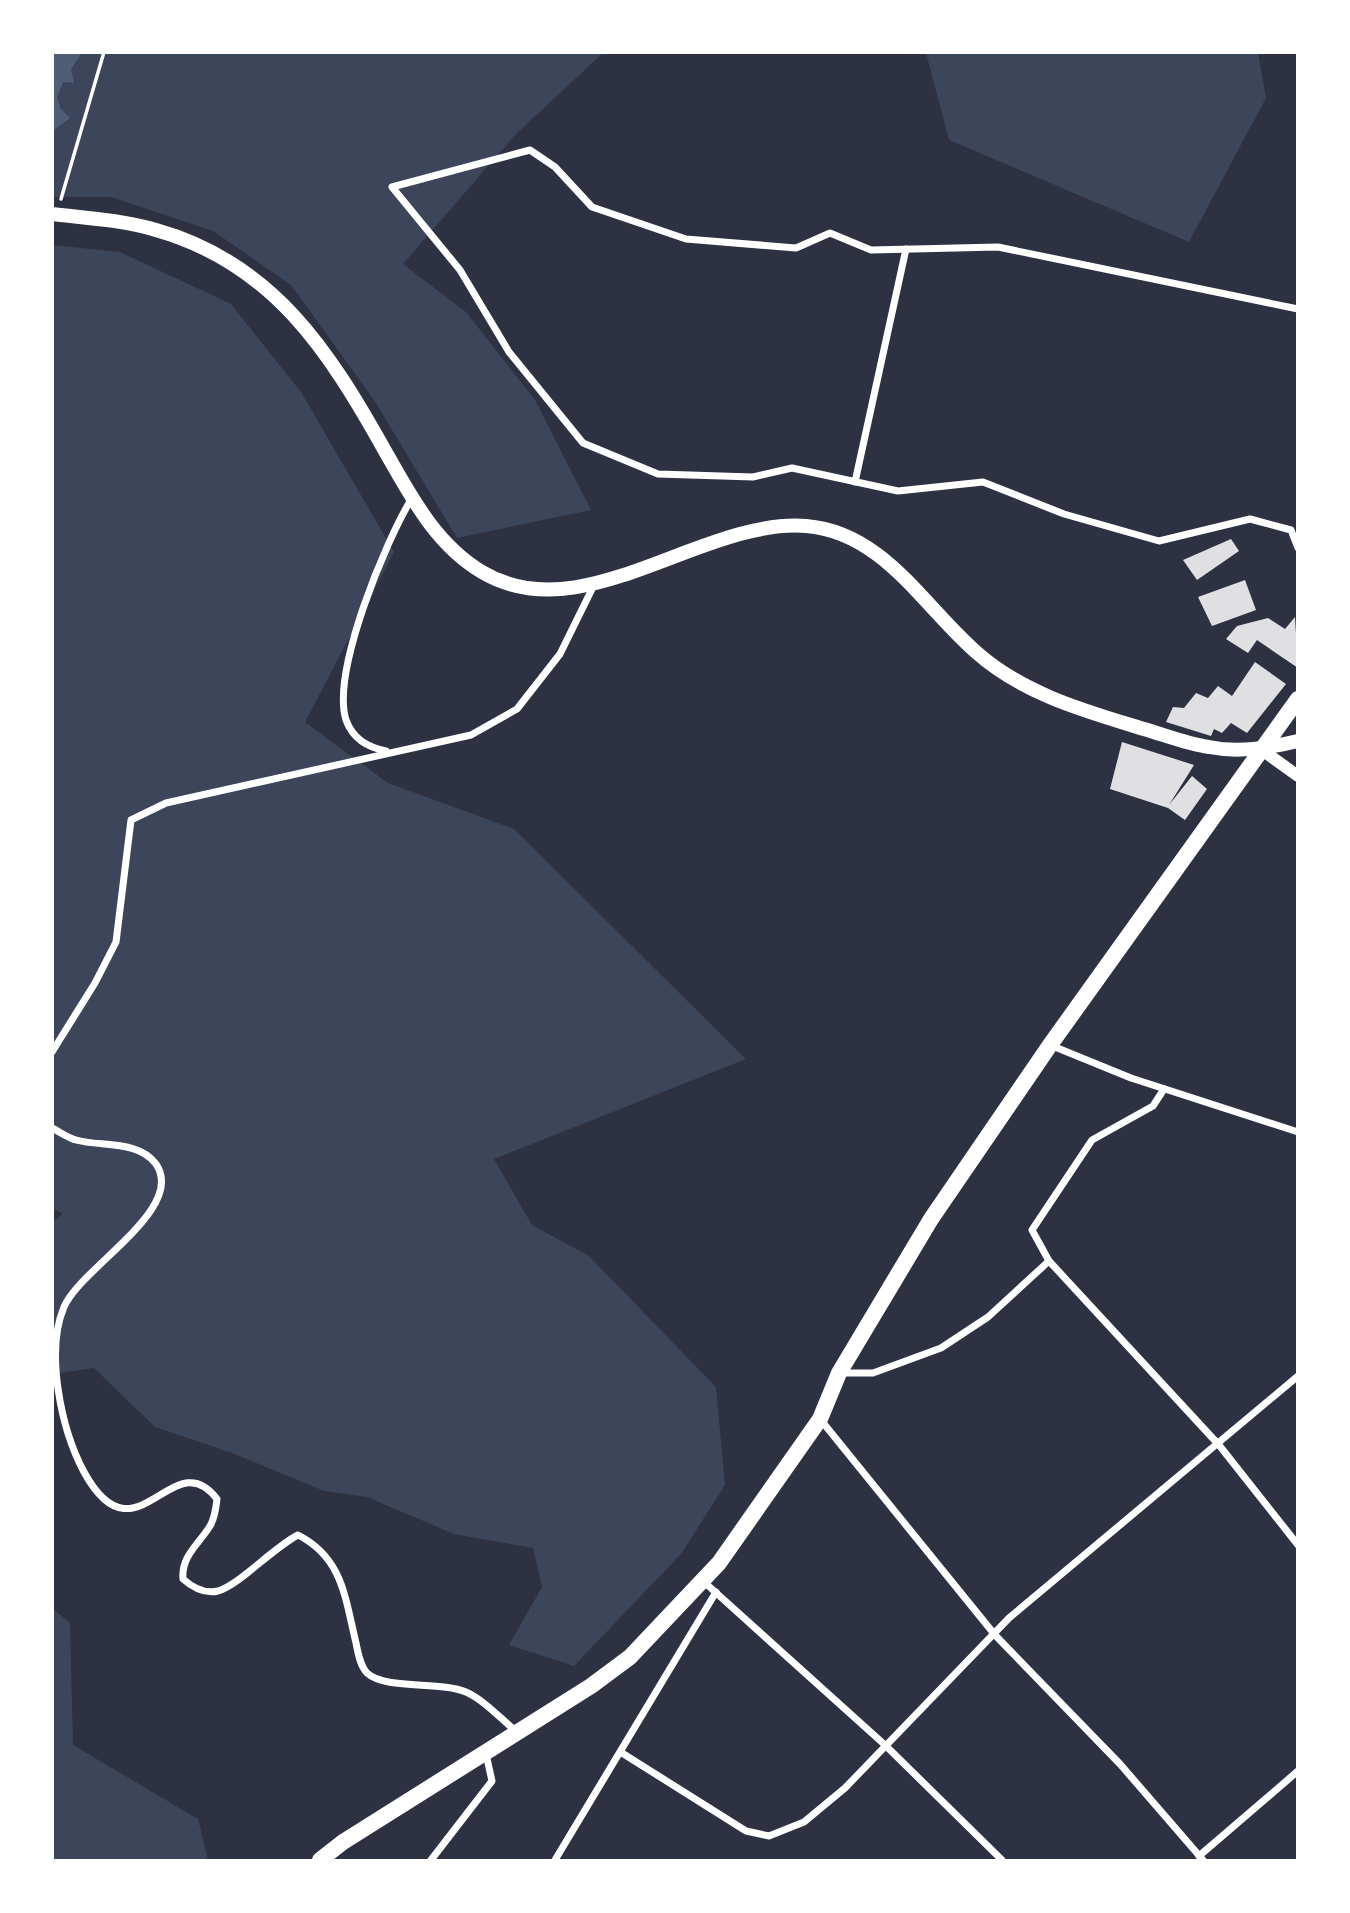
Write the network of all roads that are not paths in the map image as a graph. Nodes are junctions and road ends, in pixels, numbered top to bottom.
1 (54, 214) edge
2 (906, 249) junction
3 (1297, 309) edge
4 (855, 482) junction
5 (412, 498) junction
6 (1297, 548) edge
7 (595, 583) junction
8 (1297, 699) edge
9 (1297, 741) edge
10 (1262, 750) junction
11 (390, 752) junction
12 (1297, 776) edge
13 (1050, 1045) junction
14 (52, 1052) edge
15 (1164, 1089) junction
16 (52, 1128) edge
17 (1297, 1132) edge
18 (1049, 1261) junction
19 (839, 1373) junction
20 (1297, 1376) edge
21 (820, 1419) junction
22 (1219, 1445) junction
23 (1297, 1545) edge
24 (703, 1581) junction
25 (716, 1592) junction
26 (995, 1635) junction
27 (519, 1733) junction
28 (885, 1745) junction
29 (622, 1753) junction
30 (486, 1754) junction
31 (1297, 1771) edge
32 (1201, 1858) edge
33 (320, 1860) edge
34 (431, 1860) edge
35 (555, 1860) edge
36 (1002, 1860) edge

1 - 5 main road
2 - 3 street
2 - 4 street
2 - 4 street
4 - 6 street
5 - 7 main road
5 - 11 street
7 - 10 main road
7 - 11 street
8 - 10 main road
9 - 10 main road
10 - 12 street
10 - 13 main road
11 - 14 street
13 - 15 street
13 - 19 main road
15 - 17 street
15 - 18 street
16 - 27 street
18 - 19 street
18 - 22 street
19 - 21 main road
20 - 22 street
21 - 24 main road
21 - 26 street
22 - 23 street
22 - 26 street
24 - 25 street
24 - 27 main road
25 - 28 street
25 - 29 street
26 - 28 street
26 - 32 street
27 - 30 main road
28 - 29 street
28 - 36 street
29 - 35 street
30 - 33 main road
30 - 34 street
31 - 32 street

